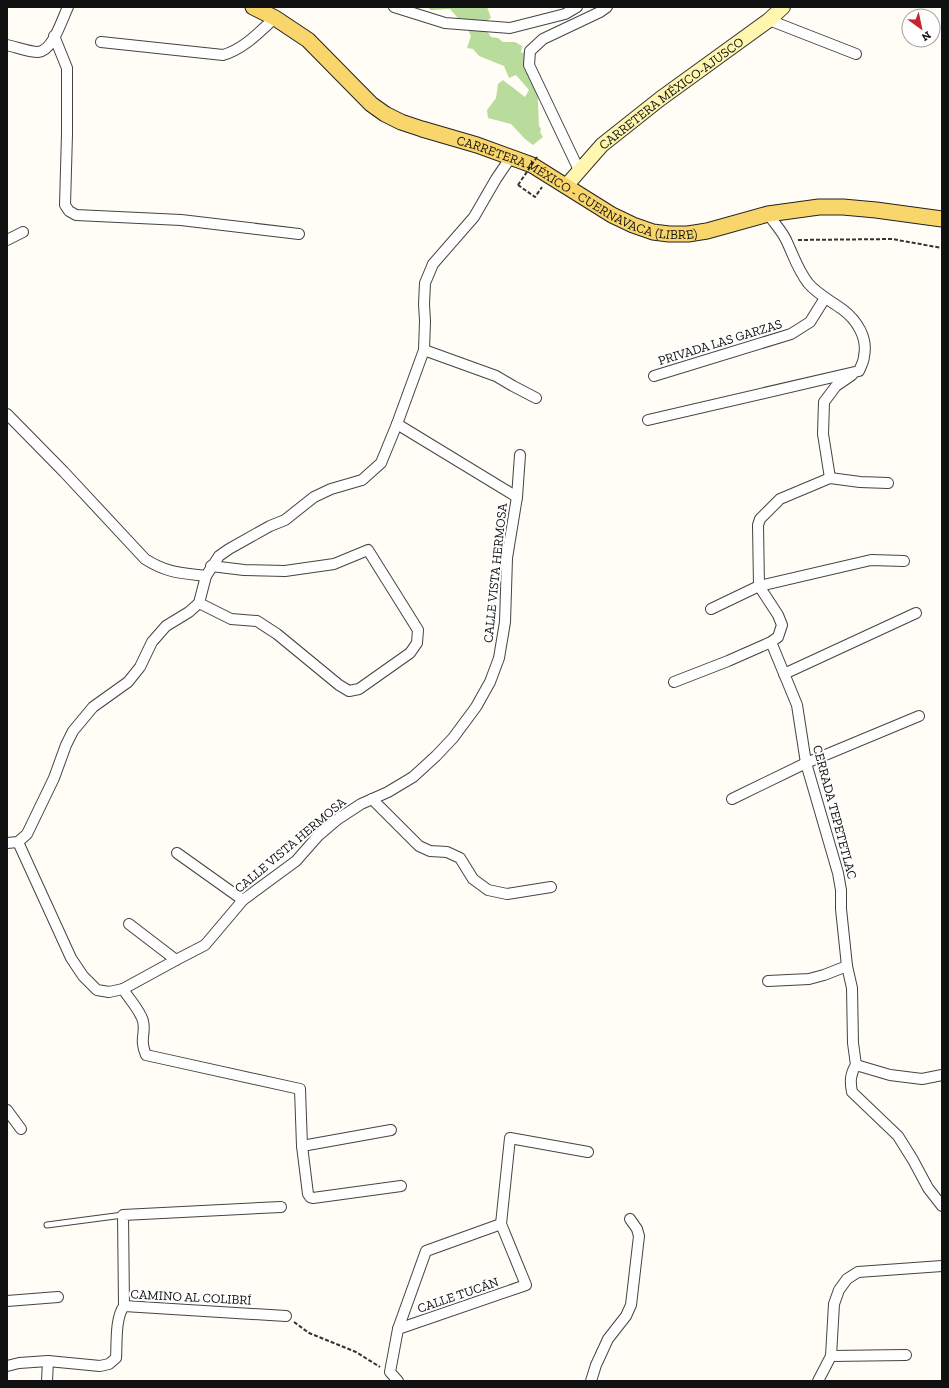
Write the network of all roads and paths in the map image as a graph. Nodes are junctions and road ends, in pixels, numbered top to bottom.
1 (68, 7) edge
2 (253, 7) edge
3 (394, 7) edge
4 (576, 7) edge
5 (607, 7) edge
6 (783, 7) edge
7 (275, 18) junction
8 (769, 20) junction
9 (54, 36) junction
10 (101, 42) dead end
11 (7, 45) edge
12 (856, 54) dead end
13 (511, 157) junction
14 (537, 157) dead end
15 (579, 170) junction
16 (566, 186) junction
17 (535, 196) dead end
18 (768, 214) junction
19 (942, 219) edge
20 (23, 232) dead end
21 (299, 234) dead end
22 (7, 240) edge
23 (787, 241) junction
24 (942, 248) edge
25 (825, 298) junction
26 (424, 350) junction
27 (859, 371) junction
28 (654, 376) dead end
29 (536, 398) dead end
30 (7, 414) edge
31 (648, 420) dead end
32 (397, 424) junction
33 (520, 455) dead end
34 (830, 478) junction
35 (888, 483) dead end
36 (517, 497) junction
37 (904, 561) dead end
38 (212, 566) junction
39 (206, 576) junction
40 (759, 586) junction
41 (199, 603) junction
42 (711, 609) dead end
43 (916, 613) dead end
44 (771, 642) junction
45 (784, 674) junction
46 (674, 682) dead end
47 (918, 716) dead end
48 (806, 763) junction
49 (372, 798) junction
50 (732, 799) dead end
51 (18, 842) junction
52 (7, 844) edge
53 (176, 853) dead end
54 (551, 887) dead end
55 (244, 900) junction
56 (130, 924) dead end
57 (176, 960) junction
58 (847, 966) junction
59 (768, 980) dead end
60 (123, 990) junction
61 (856, 1065) junction
62 (942, 1075) edge
63 (7, 1110) edge
64 (21, 1129) dead end
65 (391, 1130) dead end
66 (302, 1146) junction
67 (588, 1152) dead end
68 (401, 1186) dead end
69 (942, 1206) edge
70 (281, 1207) dead end
71 (123, 1215) junction
72 (630, 1219) dead end
73 (501, 1224) junction
74 (47, 1225) dead end
75 (942, 1266) edge
76 (58, 1297) dead end
77 (7, 1301) edge
78 (124, 1306) junction
79 (286, 1316) joint
80 (398, 1330) junction
81 (906, 1355) dead end
82 (831, 1356) junction
83 (48, 1361) junction
84 (7, 1366) edge
85 (390, 1372) junction
86 (47, 1381) edge
87 (398, 1381) edge
88 (591, 1381) edge
89 (818, 1381) edge

1 - 9 street
2 - 7 main road, CARRETERA MÉXICO - CUERNAVACA (LIBRE)
3 - 4 street
5 - 15 street
6 - 8 main road, CARRETERA MÉXICO-AJUSCO
7 - 10 street
7 - 13 main road, CARRETERA MÉXICO - CUERNAVACA (LIBRE)
8 - 12 street
8 - 15 main road, CARRETERA MÉXICO-AJUSCO
9 - 11 street
9 - 21 street
13 - 16 main road, CARRETERA MÉXICO - CUERNAVACA (LIBRE)
13 - 26 street
14 - 17 path, bridge
15 - 16 main road, CARRETERA MÉXICO-AJUSCO
16 - 18 main road, CARRETERA MÉXICO - CUERNAVACA (LIBRE)
18 - 19 main road, CARRETERA MÉXICO - CUERNAVACA (LIBRE)
18 - 23 street
20 - 22 street
23 - 24 path
23 - 25 street
25 - 27 street
25 - 28 street, PRIVADA LAS GARZAS
26 - 29 street
26 - 32 street
27 - 31 street
27 - 34 street
30 - 39 street
32 - 36 street
32 - 38 street
33 - 36 street, CALLE VISTA HERMOSA
34 - 35 street
34 - 40 street
36 - 49 street, CALLE VISTA HERMOSA
37 - 40 street
38 - 39 street
38 - 41 street
39 - 41 street
40 - 42 street
40 - 44 street
41 - 51 street
43 - 45 street
44 - 45 street, CERRADA TEPETETLAC
44 - 46 street
45 - 48 street, CERRADA TEPETETLAC
47 - 48 street
48 - 50 street
48 - 58 street, CERRADA TEPETETLAC
49 - 54 street
49 - 55 street, CALLE VISTA HERMOSA
51 - 52 street
51 - 60 street, CALLE VISTA HERMOSA
53 - 55 street
55 - 57 street, CALLE VISTA HERMOSA
56 - 57 street
57 - 60 street, CALLE VISTA HERMOSA
58 - 59 street
58 - 61 street, CERRADA TEPETETLAC
60 - 66 street
61 - 62 street
61 - 69 street
63 - 64 street
65 - 66 street
66 - 68 street
67 - 73 street
70 - 71 street
71 - 74 lane
71 - 78 street
72 - 88 street
73 - 80 street
73 - 80 street, CALLE TUCÁN
75 - 82 street
76 - 77 street
78 - 79 street, CAMINO AL COLIBRÍ
78 - 83 street, CAMINO AL COLIBRÍ
79 - 85 path
80 - 85 street
81 - 82 street
82 - 89 street
83 - 84 street, CAMINO AL COLIBRÍ
83 - 86 street
85 - 87 street

